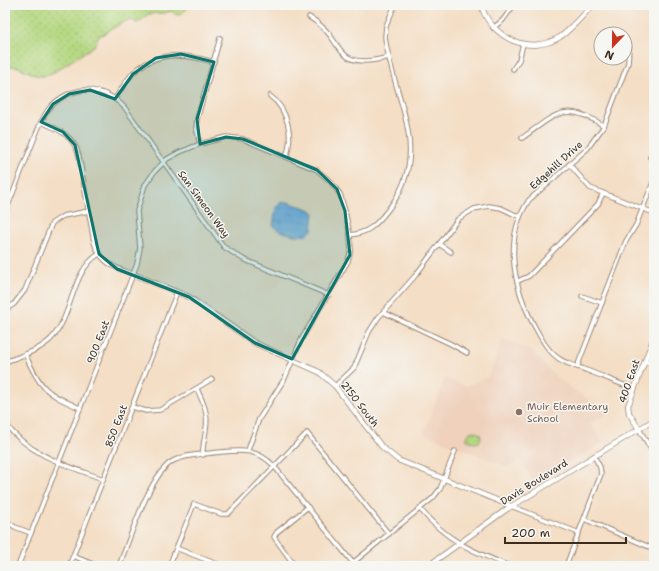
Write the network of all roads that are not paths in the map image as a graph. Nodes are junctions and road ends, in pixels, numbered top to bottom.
1 (395, 5) edge
2 (481, 5) edge
3 (514, 5) edge
4 (593, 5) edge
5 (309, 17) dead end
6 (493, 28) junction
7 (220, 38) dead end
8 (523, 44) junction
9 (389, 57) junction
10 (214, 62) junction
11 (627, 66) edge
12 (513, 69) dead end
13 (270, 96) dead end
14 (115, 99) junction
15 (41, 122) junction
16 (604, 126) junction
17 (522, 138) dead end
18 (200, 144) junction
19 (286, 157) junction
20 (164, 162) junction
21 (569, 164) junction
22 (654, 180) edge
23 (603, 193) junction
24 (642, 209) junction
25 (89, 211) junction
26 (5, 212) edge
27 (654, 213) edge
28 (520, 216) junction
29 (350, 235) junction
30 (439, 244) junction
31 (451, 252) dead end
32 (99, 254) junction
33 (132, 274) junction
34 (518, 282) junction
35 (177, 292) junction
36 (329, 295) junction
37 (582, 296) dead end
38 (602, 303) junction
39 (5, 310) edge
40 (383, 312) junction
41 (654, 337) edge
42 (466, 353) dead end
43 (25, 354) junction
44 (292, 359) junction
45 (645, 361) junction
46 (5, 362) edge
47 (654, 365) edge
48 (577, 367) junction
49 (212, 379) dead end
50 (335, 386) junction
51 (197, 389) junction
52 (634, 389) junction
53 (132, 407) junction
54 (80, 408) junction
55 (654, 420) edge
56 (5, 423) edge
57 (639, 429) junction
58 (248, 450) junction
59 (455, 451) dead end
60 (654, 454) edge
61 (203, 455) junction
62 (594, 456) junction
63 (59, 462) junction
64 (274, 466) junction
65 (103, 479) junction
66 (444, 479) junction
67 (511, 506) junction
68 (308, 507) junction
69 (420, 509) junction
70 (584, 519) junction
71 (5, 520) edge
72 (31, 533) junction
73 (579, 533) junction
74 (389, 534) junction
75 (457, 544) junction
76 (176, 548) junction
77 (654, 549) edge
78 (73, 556) junction
79 (351, 565) edge
80 (18, 566) edge
81 (69, 566) edge
82 (98, 566) edge
83 (119, 566) edge
84 (169, 566) edge
85 (222, 566) edge
86 (295, 566) edge
87 (428, 566) edge
88 (510, 566) edge
89 (566, 566) edge

1 - 9 street
2 - 6 street
3 - 6 street
4 - 8 street
5 - 9 street
6 - 8 street
7 - 10 street
8 - 12 street
9 - 29 street
10 - 14 street
10 - 18 street
11 - 16 street, Edgehill Drive
13 - 19 street
14 - 15 street
14 - 20 street, San Simeon Way
15 - 25 street
15 - 26 street
16 - 17 street
16 - 21 street, Edgehill Drive
18 - 19 street, 900 East
18 - 20 street, 900 East
19 - 29 street, 900 East
20 - 33 street, 900 East
20 - 36 street, San Simeon Way
21 - 23 street
21 - 28 street, Edgehill Drive
22 - 24 street
23 - 24 street
23 - 34 street
24 - 27 street
24 - 38 street
25 - 32 street
25 - 39 street
28 - 30 street
28 - 34 street, Edgehill Drive
29 - 36 street, 900 East
30 - 31 street
30 - 40 street
32 - 33 street
32 - 43 street
33 - 35 street, 2150 South
33 - 54 street, 900 East
34 - 48 street, Edgehill Drive
35 - 44 street, 2150 South
35 - 53 street, 850 East
36 - 44 street, 900 East
37 - 38 street
38 - 48 street
40 - 42 street
40 - 50 street
41 - 45 street, 400 East
43 - 46 street
43 - 54 street
44 - 50 street, 2150 South
44 - 58 street, 900 East
45 - 47 street
45 - 52 street, 400 East
48 - 52 street, Edgehill Drive
49 - 51 street
50 - 66 street, 2150 South
51 - 53 street
51 - 61 street
52 - 57 street, 400 East
53 - 65 street, 850 East
54 - 63 street, 900 East
55 - 57 street, Davis Boulevard
56 - 63 street
57 - 60 street
57 - 62 street, Davis Boulevard
58 - 61 street
58 - 64 street
59 - 66 street
61 - 83 street
62 - 67 street, Davis Boulevard
62 - 70 street
63 - 65 street
63 - 72 street, 900 East
64 - 68 street
64 - 74 street
64 - 76 street
65 - 78 street, 850 East
66 - 67 street, 2150 South
66 - 69 street
67 - 73 street, 2150 South
67 - 75 street, Davis Boulevard
68 - 79 street
68 - 86 street
69 - 74 street
69 - 75 street
70 - 73 street
70 - 77 street
71 - 72 street
72 - 80 street, 900 East
73 - 89 street
74 - 79 street
75 - 87 street, Davis Boulevard
75 - 88 street
76 - 84 street
76 - 85 street
78 - 81 street, 850 East
78 - 82 street

